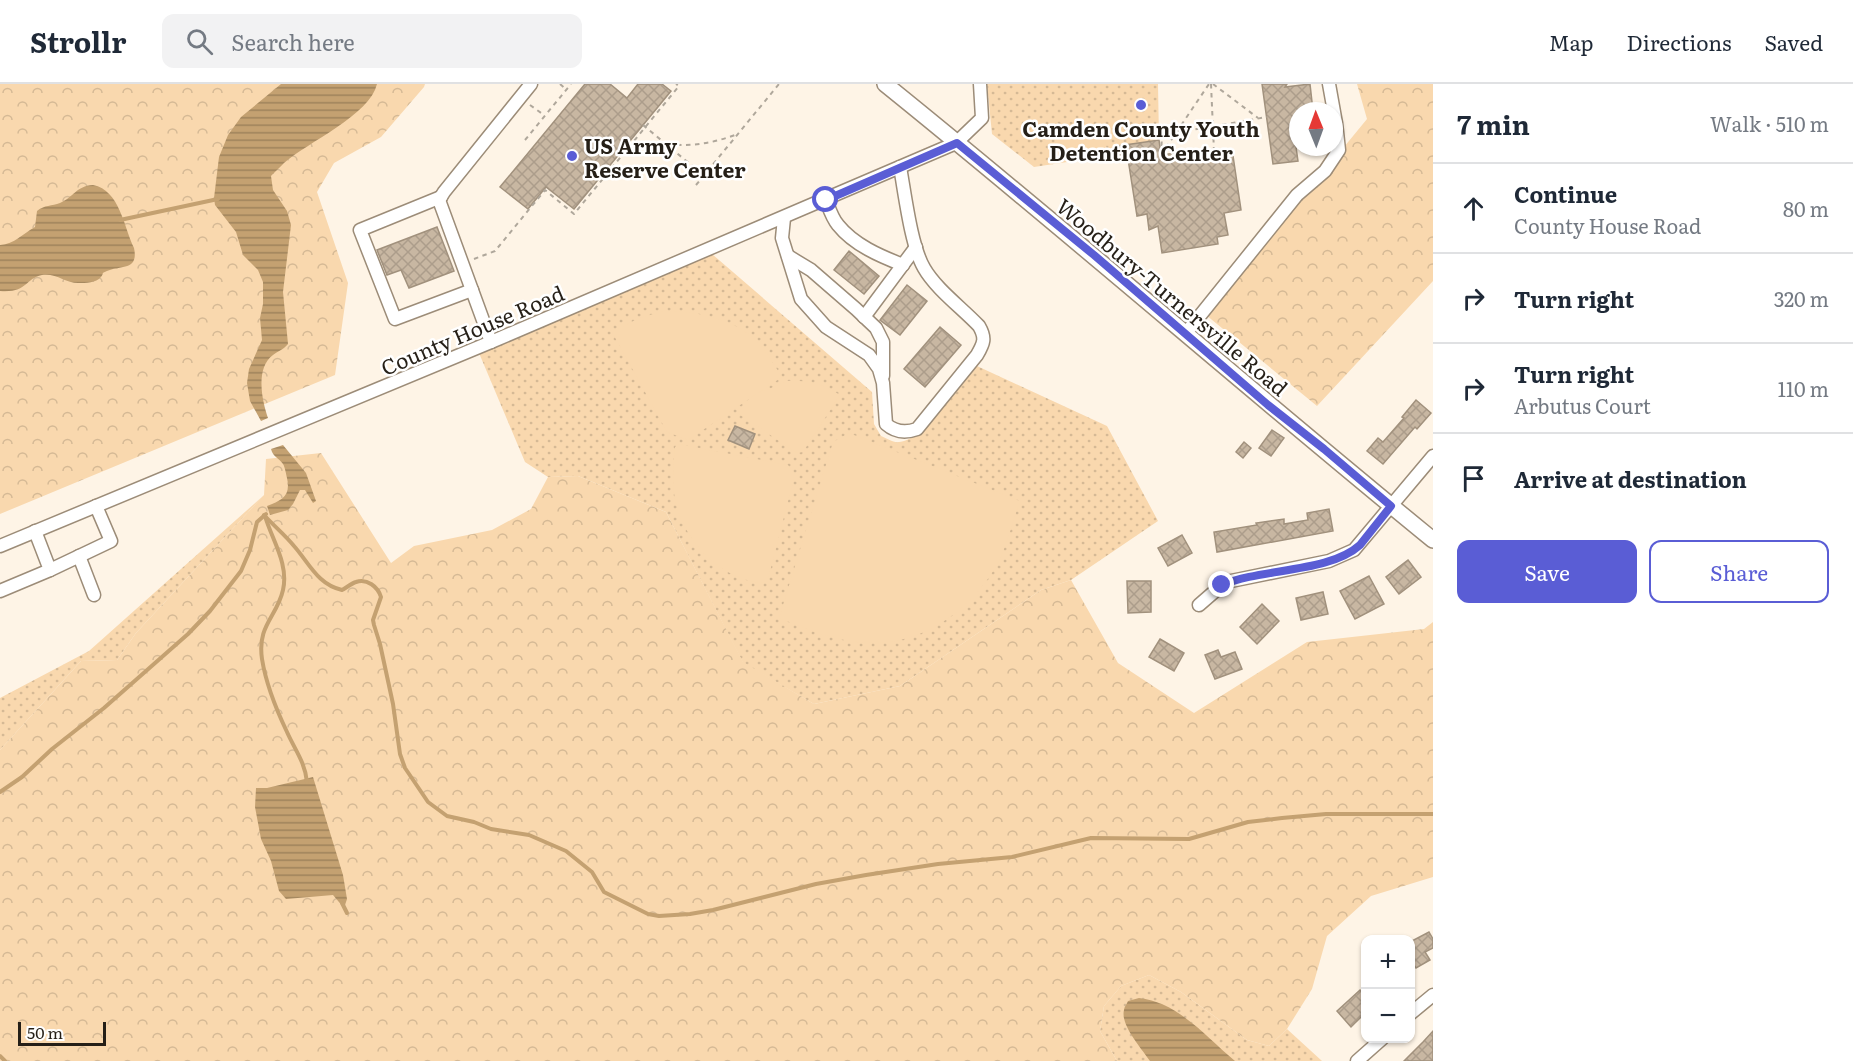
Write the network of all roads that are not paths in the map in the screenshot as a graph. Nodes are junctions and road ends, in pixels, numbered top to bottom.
1 (531, 84) edge
2 (885, 84) edge
3 (980, 84) edge
4 (1329, 84) edge
5 (957, 143) junction
6 (900, 167) junction
7 (441, 196) junction
8 (826, 200) junction
9 (784, 218) junction
10 (916, 247) junction
11 (788, 256) junction
12 (903, 264) junction
13 (472, 290) junction
14 (864, 317) junction
15 (1186, 333) junction
16 (491, 342) junction
17 (883, 385) junction
18 (1433, 456) edge
19 (96, 506) junction
20 (1391, 506) junction
21 (35, 531) junction
22 (1433, 540) edge
23 (0, 546) edge
24 (79, 556) junction
25 (50, 570) junction
26 (0, 591) edge
27 (94, 595) dead end
28 (1198, 605) dead end
29 (1433, 995) edge
30 (1415, 1010) edge
31 (1377, 1043) edge
32 (1357, 1061) edge

1 - 7 street
2 - 5 main road, Woodbury-Turnersville Road
3 - 5 street
4 - 15 street
5 - 6 street, County House Road
5 - 15 main road, Woodbury-Turnersville Road
6 - 8 street, County House Road
6 - 10 street
7 - 13 street
7 - 13 street
8 - 9 street, County House Road
8 - 12 street
9 - 11 street
9 - 16 street, County House Road
10 - 12 street
10 - 17 street
11 - 14 street
11 - 17 street
12 - 14 street
13 - 16 street
14 - 17 street
15 - 20 main road, Woodbury-Turnersville Road
16 - 19 street, County House Road
18 - 20 street
19 - 21 street, County House Road
19 - 24 street
20 - 22 main road, Woodbury-Turnersville Road
20 - 28 street
21 - 23 street, County House Road
21 - 25 street
24 - 25 street
24 - 27 street
25 - 26 street
29 - 30 street
31 - 32 street

